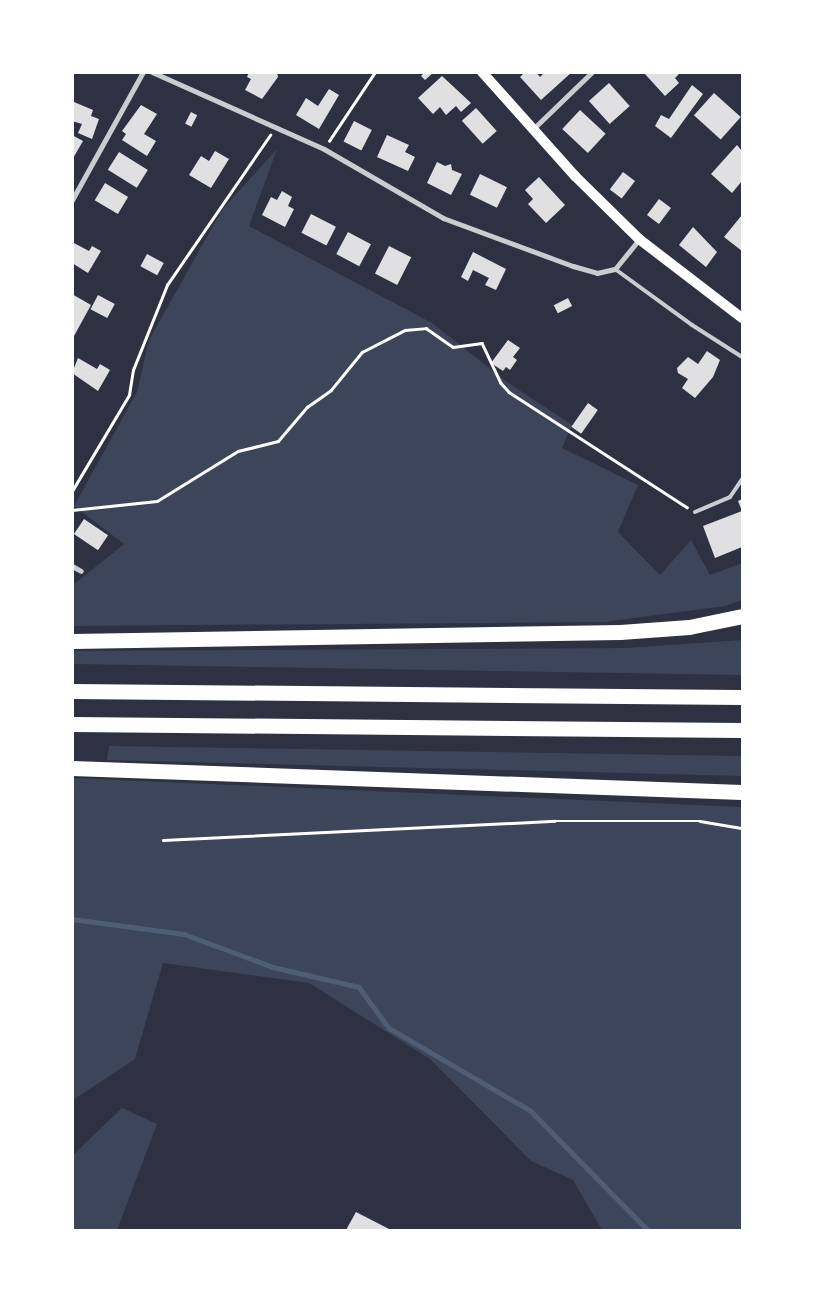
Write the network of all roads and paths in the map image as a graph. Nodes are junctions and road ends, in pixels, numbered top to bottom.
1 (143, 72) edge
2 (152, 72) edge
3 (376, 72) edge
4 (482, 72) edge
5 (592, 72) edge
6 (276, 126) junction
7 (532, 130) junction
8 (324, 148) junction
9 (72, 200) edge
10 (639, 239) junction
11 (615, 269) junction
12 (742, 318) edge
13 (742, 357) edge
14 (742, 479) edge
15 (72, 492) edge
16 (72, 510) edge
17 (695, 512) joint
18 (72, 566) edge
19 (81, 572) dead end
20 (742, 616) edge
21 (72, 641) edge
22 (72, 690) edge
23 (742, 697) edge
24 (72, 724) edge
25 (742, 730) edge
26 (72, 768) edge
27 (742, 792) edge
28 (742, 828) edge
29 (163, 840) dead end

1 - 9 street
2 - 6 street
3 - 8 path
4 - 7 main road
5 - 7 street
6 - 8 street
6 - 15 path
7 - 10 main road
8 - 11 street
10 - 11 street
10 - 12 main road
11 - 13 lane
14 - 17 lane
16 - 17 path
18 - 19 street
20 - 21 highway
22 - 23 highway
24 - 25 highway
26 - 27 highway
28 - 29 path

